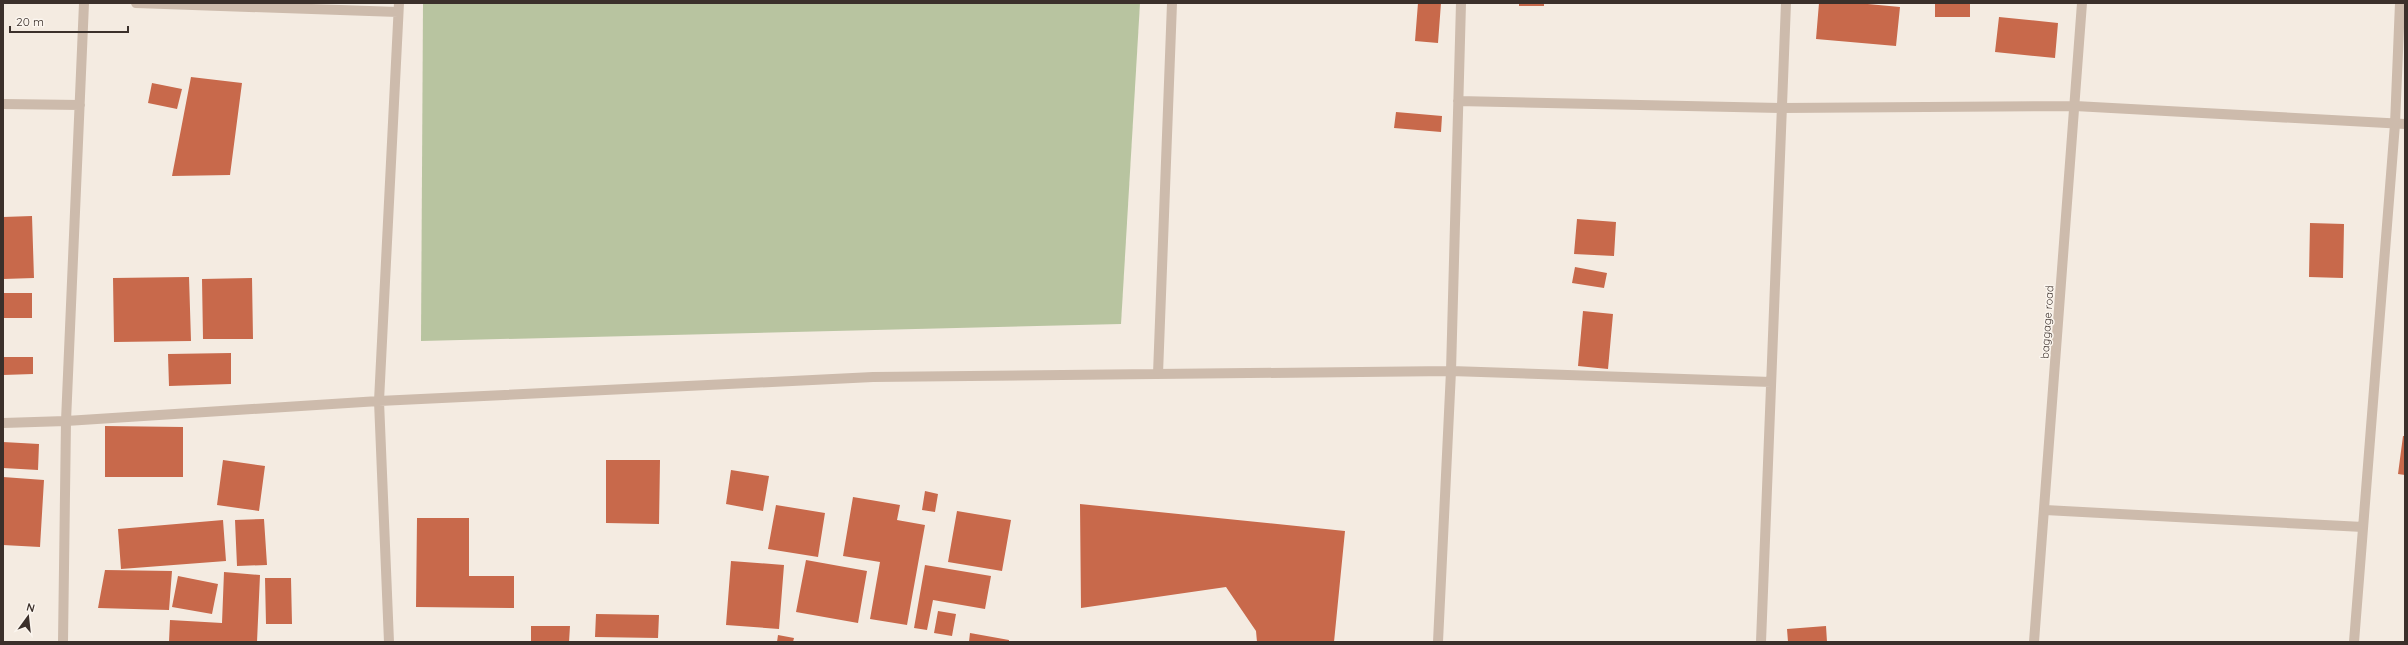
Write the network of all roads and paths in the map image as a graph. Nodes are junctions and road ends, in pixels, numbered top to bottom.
1 (84, 3) edge
2 (136, 3) edge
3 (1172, 3) edge
4 (1461, 3) edge
5 (1786, 3) edge
6 (2082, 3) edge
7 (2400, 3) edge
8 (399, 7) edge
9 (1458, 102) junction
10 (3, 104) edge
11 (80, 105) junction
12 (2075, 106) junction
13 (1782, 108) junction
14 (2400, 124) edge
15 (1451, 371) junction
16 (1158, 374) junction
17 (1771, 382) junction
18 (379, 401) junction
19 (66, 421) junction
20 (3, 423) edge
21 (2044, 510) junction
22 (2363, 527) junction
23 (63, 642) edge
24 (389, 642) edge
25 (1438, 642) edge
26 (1761, 642) edge
27 (2034, 642) edge
28 (2354, 642) edge

1 - 11 street
2 - 8 street
3 - 16 street
4 - 9 street
5 - 13 street
6 - 12 street, baggage road
7 - 14 street
8 - 18 street
9 - 13 street
9 - 15 street
10 - 11 street
11 - 19 street
12 - 13 street
12 - 14 street
12 - 21 street, baggage road
13 - 17 street
14 - 22 street
15 - 16 street
15 - 17 street
15 - 25 street
16 - 18 street
17 - 26 street
18 - 19 street
18 - 24 street
19 - 20 street
19 - 23 street
21 - 22 street
21 - 27 street, baggage road
22 - 28 street

